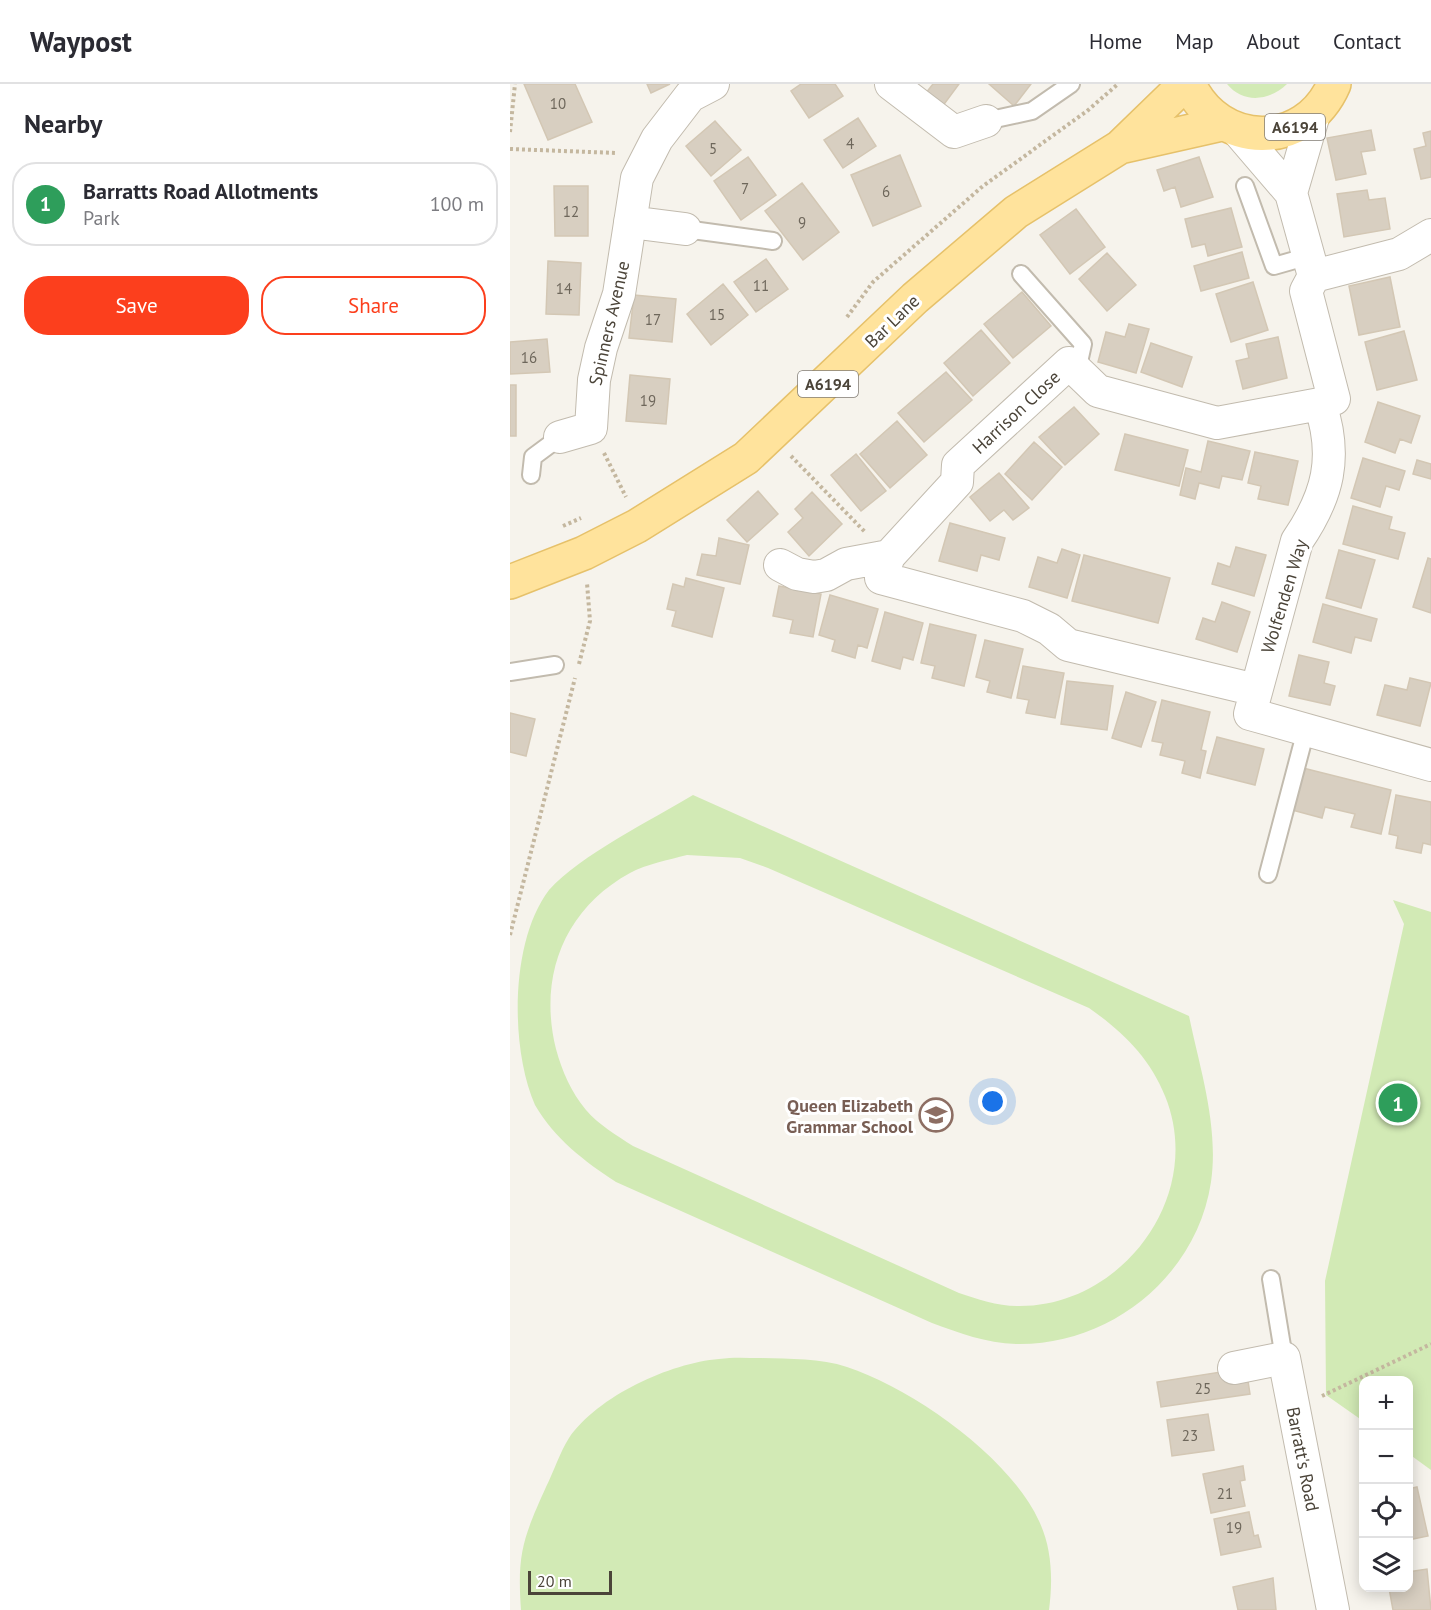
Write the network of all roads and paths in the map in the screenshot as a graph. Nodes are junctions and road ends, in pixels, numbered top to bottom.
1 (515, 84) edge
2 (713, 84) edge
3 (891, 84) edge
4 (1071, 84) edge
5 (1118, 84) edge
6 (1187, 84) edge
7 (1332, 95) edge
8 (986, 121) joint
9 (1230, 127) junction
10 (510, 132) edge
11 (1120, 147) junction
12 (510, 149) edge
13 (651, 154) junction
14 (1245, 186) dead end
15 (1291, 193) junction
16 (630, 222) junction
17 (685, 229) joint
18 (1431, 235) edge
19 (774, 240) dead end
20 (1312, 266) junction
21 (1021, 274) dead end
22 (845, 320) dead end
23 (1077, 371) junction
24 (1320, 404) junction
25 (591, 429) junction
26 (560, 436) joint
27 (771, 436) junction
28 (531, 475) dead end
29 (636, 490) dead end
30 (615, 501) dead end
31 (632, 511) junction
32 (584, 516) dead end
33 (552, 531) dead end
34 (584, 553) junction
35 (889, 556) junction
36 (780, 565) dead end
37 (510, 582) edge
38 (555, 665) dead end
39 (578, 666) dead end
40 (510, 672) edge
41 (576, 677) dead end
42 (1256, 690) junction
43 (1306, 730) junction
44 (1431, 765) edge
45 (1268, 874) dead end
46 (510, 935) edge
47 (1271, 1279) dead end
48 (1431, 1344) edge
49 (1284, 1358) junction
50 (1234, 1368) dead end
51 (1293, 1407) junction
52 (1333, 1610) edge

1 - 10 path
2 - 13 street, Spinners Avenue
3 - 8 street
4 - 8 lane
5 - 22 path
6 - 9 main road, A6194
6 - 11 main road, Bar Lane / A6194
7 - 9 main road, A6194
7 - 15 street
9 - 11 main road, Bar Lane / A6194
9 - 15 street
11 - 27 main road, Bar Lane / A6194
12 - 13 path
13 - 16 street, Spinners Avenue
14 - 20 lane
15 - 20 street
16 - 17 street
16 - 25 street, Spinners Avenue
17 - 19 lane
18 - 20 street
20 - 24 street
21 - 23 lane
23 - 24 street, Harrison Close
23 - 35 street, Harrison Close
24 - 42 street, Wolfenden Way
25 - 26 street
25 - 31 path
26 - 28 lane
27 - 31 main road, Bar Lane / A6194
27 - 35 path
29 - 31 path
30 - 31 path
31 - 34 main road, Bar Lane / A6194
32 - 33 path
34 - 37 main road, Bar Lane / A6194
34 - 39 path
35 - 36 street
35 - 42 street
38 - 40 lane
41 - 46 path
42 - 43 street, Wolfenden Way
43 - 44 street, Wolfenden Way
43 - 45 lane
47 - 49 lane
48 - 51 path
49 - 50 street
49 - 51 street, Barratt's Road
51 - 52 street, Barratt's Road

